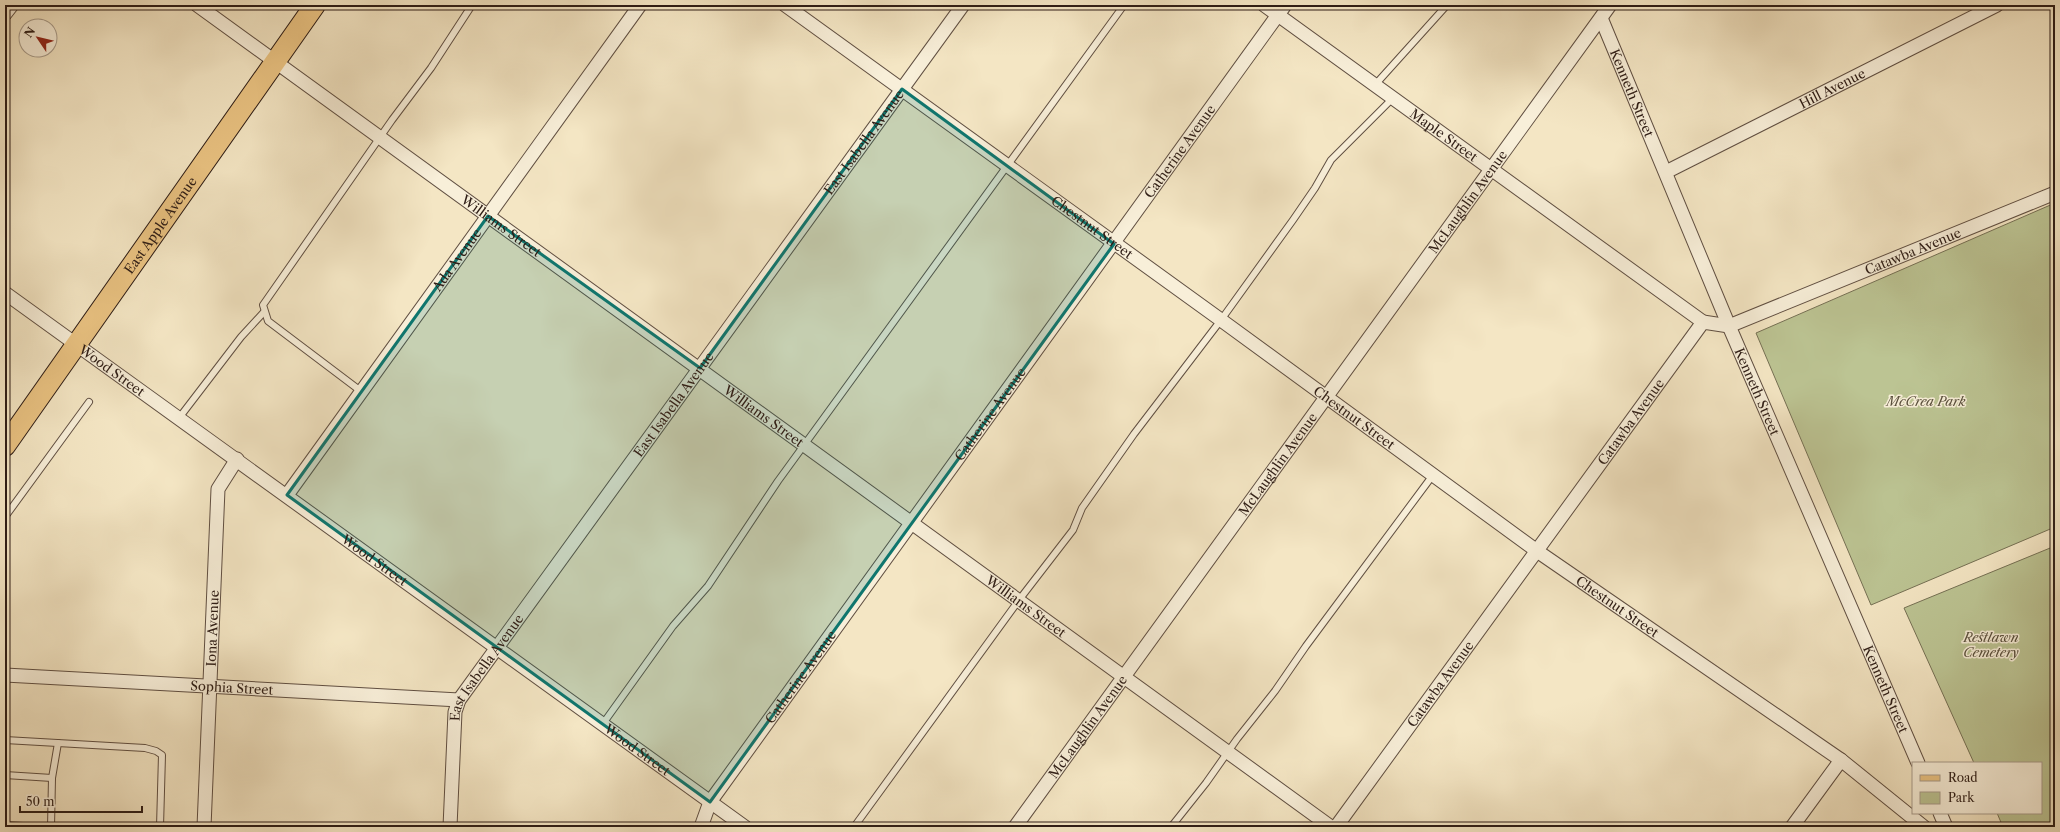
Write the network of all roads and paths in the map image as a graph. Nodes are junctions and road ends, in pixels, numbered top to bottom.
1 (12, 5) edge
2 (197, 5) edge
3 (315, 5) edge
4 (472, 5) edge
5 (640, 5) edge
6 (785, 5) edge
7 (963, 5) edge
8 (1124, 5) edge
9 (1264, 5) edge
10 (1446, 5) edge
11 (1619, 5) edge
12 (1997, 5) edge
13 (1281, 10) edge
14 (1605, 12) edge
15 (5, 14) edge
16 (275, 62) junction
17 (1374, 86) junction
18 (902, 89) junction
19 (1392, 99) junction
20 (380, 138) junction
21 (1007, 166) junction
22 (1491, 170) junction
23 (1666, 172) junction
24 (2055, 193) edge
25 (488, 216) junction
26 (1114, 244) junction
27 (5, 293) edge
28 (264, 312) junction
29 (1222, 320) junction
30 (1702, 322) junction
31 (1729, 326) junction
32 (76, 344) junction
33 (700, 368) junction
34 (362, 392) junction
35 (1327, 398) junction
36 (90, 402) dead end
37 (179, 418) junction
38 (5, 446) edge
39 (804, 446) junction
40 (236, 460) junction
41 (1433, 475) junction
42 (287, 495) junction
43 (5, 517) edge
44 (912, 523) junction
45 (1537, 551) junction
46 (1019, 600) junction
47 (497, 649) junction
48 (5, 675) edge
49 (1125, 677) junction
50 (210, 686) junction
51 (459, 700) junction
52 (602, 725) junction
53 (5, 740) edge
54 (58, 743) junction
55 (1228, 752) junction
56 (1841, 760) junction
57 (1918, 762) edge
58 (5, 775) edge
59 (52, 778) junction
60 (710, 802) junction
61 (1940, 814) edge
62 (5, 825) edge
63 (41, 827) edge
64 (51, 827) edge
65 (160, 827) edge
66 (204, 827) edge
67 (450, 827) edge
68 (701, 827) edge
69 (745, 827) edge
70 (854, 827) edge
71 (1016, 827) edge
72 (1171, 827) edge
73 (1331, 827) edge
74 (1336, 827) edge
75 (1792, 827) edge
76 (1924, 827) edge
77 (1946, 827) edge

1 - 15 street
2 - 16 street, Williams Street
3 - 16 main road, East Apple Avenue
4 - 20 lane
5 - 25 street, Ada Avenue
6 - 18 street, Chestnut Street
7 - 18 street, East Isabella Avenue
8 - 21 lane
9 - 13 street, Maple Street
10 - 17 lane
11 - 14 street
12 - 23 street, Hill Avenue
13 - 17 street, Maple Street
13 - 26 street, Catherine Avenue
14 - 22 street, McLaughlin Avenue
14 - 23 street, Kenneth Street
16 - 20 street, Williams Street
16 - 32 main road, East Apple Avenue
17 - 19 street, Maple Street
18 - 21 street, Chestnut Street
18 - 33 street, East Isabella Avenue
19 - 22 street, Maple Street
19 - 29 lane
20 - 25 street, Williams Street
20 - 28 lane
21 - 26 street, Chestnut Street
21 - 39 lane
22 - 30 street, Maple Street
22 - 35 street, McLaughlin Avenue
23 - 31 street, Kenneth Street
24 - 31 street, Catawba Avenue
25 - 33 street, Williams Street
25 - 34 street, Ada Avenue
26 - 29 street, Chestnut Street
26 - 44 street, Catherine Avenue
27 - 32 street, Wood Street
28 - 34 lane
28 - 37 lane
29 - 35 street, Chestnut Street
29 - 46 lane
30 - 31 street
30 - 45 street, Catawba Avenue
31 - 57 street, Kenneth Street
32 - 37 street, Wood Street
32 - 38 main road, East Apple Avenue
33 - 39 street, Williams Street
33 - 47 street, East Isabella Avenue
34 - 42 street, Ada Avenue
35 - 41 street, Chestnut Street
35 - 49 street, McLaughlin Avenue
36 - 43 lane
37 - 40 street, Wood Street
39 - 44 street, Williams Street
39 - 52 lane
40 - 42 street, Wood Street
40 - 50 street, Iona Avenue
41 - 45 street, Chestnut Street
41 - 55 lane
42 - 47 street, Wood Street
44 - 46 street, Williams Street
44 - 60 street, Catherine Avenue
45 - 56 street, Chestnut Street
45 - 74 street, Catawba Avenue
46 - 49 street, Williams Street
46 - 70 lane
47 - 51 street, East Isabella Avenue
47 - 52 street, Wood Street
48 - 50 street, Sophia Street
49 - 55 street, Williams Street
49 - 71 street, McLaughlin Avenue
50 - 51 street, Sophia Street
50 - 66 street, Iona Avenue
51 - 67 street, East Isabella Avenue
52 - 60 street, Wood Street
53 - 54 lane
54 - 59 lane
54 - 65 lane
55 - 72 lane
55 - 73 street, Williams Street
56 - 75 street
56 - 76 street, Chestnut Street
58 - 59 lane
59 - 64 lane
60 - 68 street, Catherine Avenue
60 - 69 street, Wood Street
61 - 77 street
62 - 63 lane

